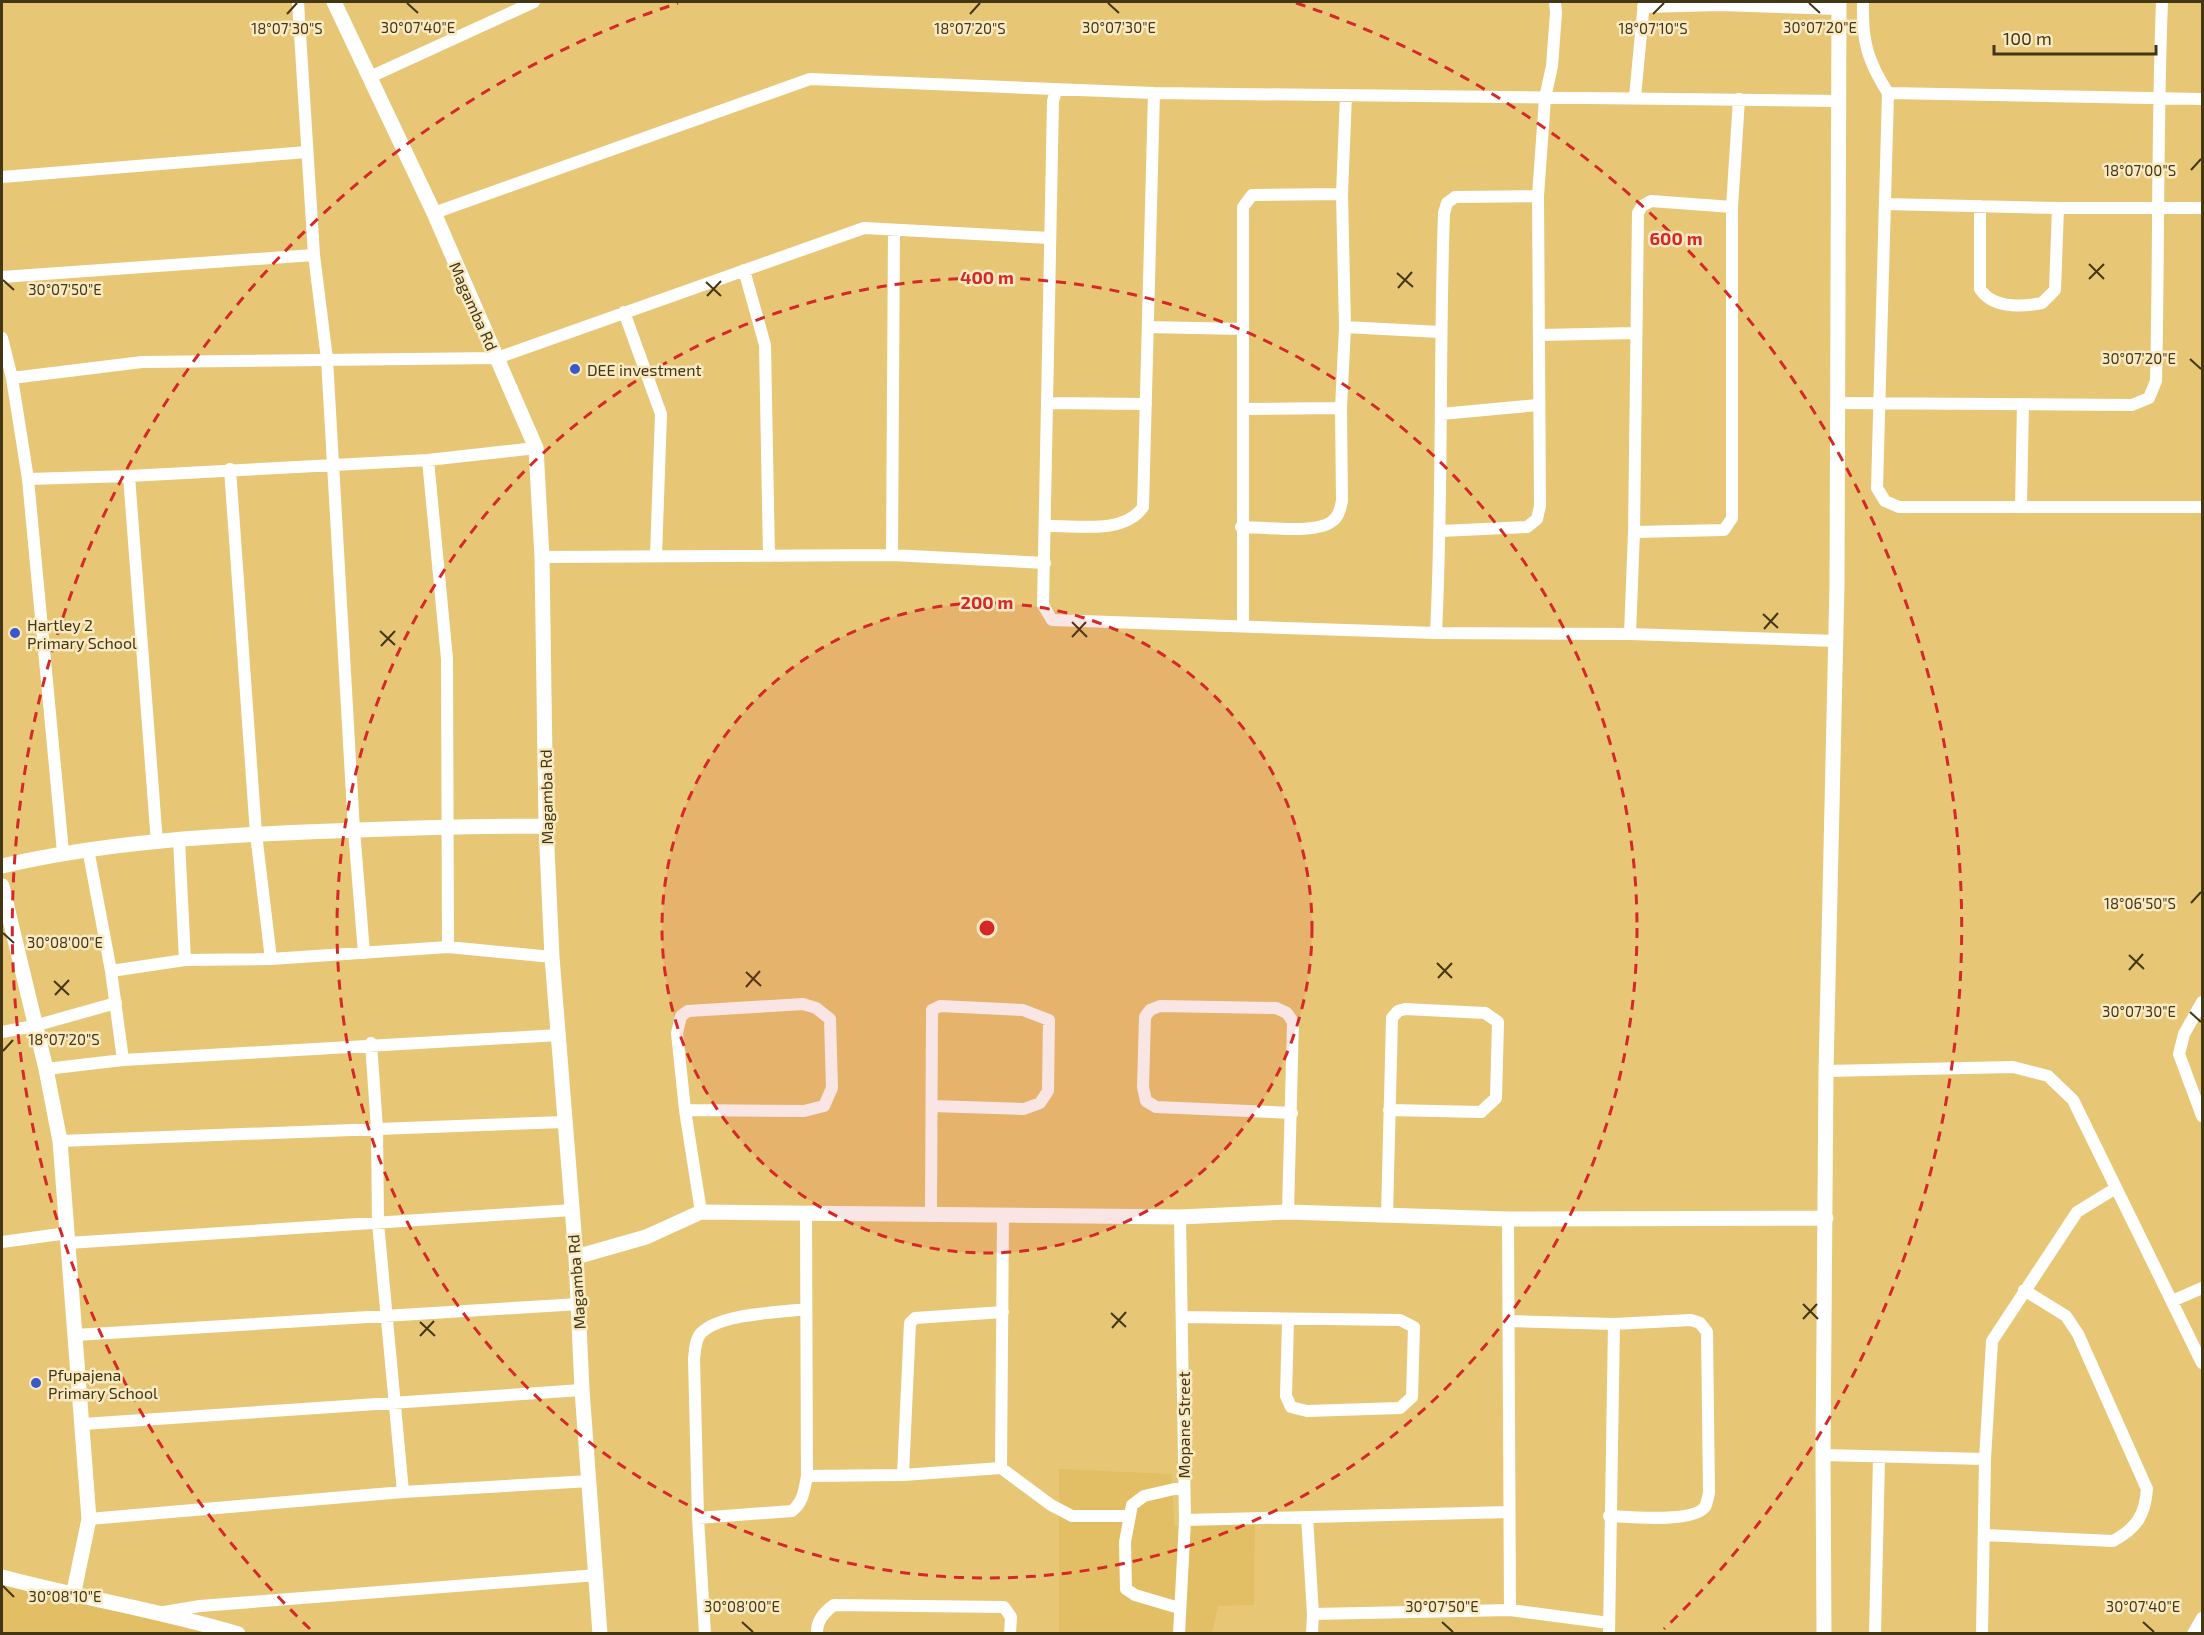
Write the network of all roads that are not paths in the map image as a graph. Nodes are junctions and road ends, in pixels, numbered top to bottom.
1 (298, 2) edge
2 (334, 2) edge
3 (534, 2) edge
4 (1555, 2) edge
5 (1863, 2) edge
6 (2162, 2) edge
7 (1720, 3) edge
8 (1643, 4) edge
9 (1788, 4) edge
10 (1838, 5) edge
11 (370, 77) junction
12 (1056, 91) junction
13 (1154, 93) junction
14 (1888, 93) junction
15 (1346, 95) junction
16 (1635, 97) junction
17 (1545, 98) junction
18 (2158, 98) junction
19 (1739, 99) junction
20 (2202, 99) edge
21 (1839, 100) junction
22 (307, 152) junction
23 (2, 177) edge
24 (1342, 194) junction
25 (1538, 196) junction
26 (1885, 204) junction
27 (1980, 206) junction
28 (1732, 207) junction
29 (2160, 207) junction
30 (2058, 208) junction
31 (2202, 208) edge
32 (434, 213) junction
33 (894, 230) junction
34 (1050, 238) junction
35 (314, 255) junction
36 (744, 270) junction
37 (2, 277) edge
38 (624, 312) junction
39 (1148, 327) junction
40 (1345, 327) junction
41 (1242, 329) junction
42 (1440, 332) junction
43 (1635, 333) junction
44 (1540, 335) junction
45 (2, 338) edge
46 (497, 358) junction
47 (327, 359) junction
48 (12, 378) junction
49 (1047, 403) junction
50 (1838, 403) junction
51 (1146, 404) junction
52 (1880, 404) junction
53 (2024, 404) junction
54 (1538, 405) junction
55 (1341, 408) junction
56 (1244, 409) junction
57 (1441, 414) junction
58 (536, 448) junction
59 (428, 460) junction
60 (333, 464) junction
61 (230, 469) junction
62 (129, 476) junction
63 (28, 479) junction
64 (2021, 506) junction
65 (2202, 507) edge
66 (1047, 526) junction
67 (1241, 527) junction
68 (1441, 531) junction
69 (1635, 532) junction
70 (892, 555) junction
71 (656, 556) junction
72 (770, 556) junction
73 (542, 557) junction
74 (1045, 563) junction
75 (1243, 624) junction
76 (1436, 633) junction
77 (1630, 634) junction
78 (1836, 641) junction
79 (448, 825) junction
80 (546, 826) junction
81 (354, 830) junction
82 (256, 834) junction
83 (179, 840) junction
84 (157, 843) junction
85 (88, 849) junction
86 (63, 852) junction
87 (2, 866) edge
88 (2, 886) edge
89 (448, 947) junction
90 (364, 952) junction
91 (552, 957) junction
92 (271, 959) junction
93 (185, 960) junction
94 (111, 971) junction
95 (2202, 1002) edge
96 (116, 1003) junction
97 (34, 1026) junction
98 (2, 1032) edge
99 (559, 1035) junction
100 (371, 1043) junction
101 (123, 1060) junction
102 (46, 1069) junction
103 (1826, 1071) junction
104 (932, 1106) junction
105 (685, 1110) junction
106 (1389, 1110) junction
107 (1292, 1113) junction
108 (2202, 1116) edge
109 (564, 1122) junction
110 (377, 1129) junction
111 (60, 1141) junction
112 (2116, 1188) junction
113 (572, 1210) junction
114 (701, 1212) junction
115 (1288, 1212) junction
116 (932, 1213) junction
117 (806, 1215) junction
118 (1387, 1215) junction
119 (1003, 1216) junction
120 (1180, 1217) junction
121 (1826, 1218) junction
122 (1508, 1219) junction
123 (378, 1223) junction
124 (68, 1238) junction
125 (2, 1242) edge
126 (576, 1257) junction
127 (2202, 1288) edge
128 (2024, 1290) junction
129 (2172, 1301) junction
130 (579, 1304) junction
131 (806, 1309) junction
132 (1003, 1312) junction
133 (387, 1315) junction
134 (1184, 1317) junction
135 (1288, 1320) junction
136 (1510, 1321) junction
137 (1614, 1324) junction
138 (76, 1335) junction
139 (2202, 1363) edge
140 (582, 1390) junction
141 (393, 1401) junction
142 (83, 1424) junction
143 (1823, 1455) junction
144 (1880, 1458) junction
145 (1985, 1459) junction
146 (1001, 1468) junction
147 (903, 1475) junction
148 (807, 1476) junction
149 (590, 1481) junction
150 (1183, 1487) junction
151 (403, 1492) junction
152 (1509, 1512) junction
153 (1128, 1516) junction
154 (1609, 1516) junction
155 (1306, 1517) junction
156 (698, 1518) junction
157 (89, 1519) junction
158 (1185, 1520) junction
159 (1984, 1535) junction
160 (597, 1575) junction
161 (2, 1577) edge
162 (73, 1596) junction
163 (1179, 1608) junction
164 (1510, 1610) junction
165 (164, 1612) junction
166 (1313, 1614) junction
167 (2202, 1618) edge
168 (1609, 1628) edge
169 (235, 1633) edge
170 (600, 1634) edge
171 (705, 1634) edge
172 (817, 1634) edge
173 (1010, 1634) edge
174 (1179, 1634) edge
175 (1312, 1634) edge
176 (1824, 1634) edge
177 (1875, 1634) edge
178 (1982, 1634) edge
179 (2193, 1634) edge

1 - 22 street
2 - 11 street, Magamba Rd
3 - 11 street
4 - 17 street
5 - 14 street
6 - 18 street
7 - 8 street
7 - 9 street
8 - 16 street
9 - 10 street
10 - 21 street
11 - 32 street, Magamba Rd
12 - 13 street
12 - 32 street
12 - 34 street
13 - 15 street
13 - 39 street
14 - 18 street
14 - 26 street
15 - 17 street
15 - 24 street
16 - 17 street
16 - 19 street
17 - 25 street
18 - 20 street
18 - 29 street
19 - 21 street
19 - 28 street
21 - 50 street
22 - 23 street
22 - 35 street
24 - 40 street
24 - 41 street
25 - 42 street
25 - 44 street
26 - 27 street
26 - 52 street
27 - 30 street
27 - 30 street
28 - 43 street
28 - 69 street
29 - 30 street
29 - 31 street
29 - 53 street
32 - 46 street, Magamba Rd
33 - 34 street
33 - 36 street
33 - 70 street
34 - 49 street
35 - 37 street
35 - 47 street
36 - 38 street
36 - 72 street
38 - 46 street
38 - 71 street
39 - 41 street
39 - 51 street
40 - 42 street
40 - 55 street
41 - 56 street
42 - 57 street
43 - 44 street
43 - 69 street
44 - 54 street
45 - 48 street
46 - 47 street
46 - 58 street, Magamba Rd
47 - 48 street
47 - 60 street
48 - 63 street
49 - 51 street
49 - 66 street
50 - 52 street
50 - 78 street
51 - 66 street
52 - 53 street
52 - 64 street
53 - 64 street
54 - 57 street
54 - 68 street
55 - 56 street
55 - 67 street
56 - 67 street
57 - 68 street
58 - 59 street
58 - 73 street, Magamba Rd
59 - 60 street
59 - 79 street
60 - 61 street
60 - 81 street
61 - 62 street
61 - 82 street
62 - 63 street
62 - 84 street
63 - 86 street
64 - 65 street
66 - 74 street
67 - 75 street
68 - 76 street
69 - 77 street
70 - 72 street
70 - 74 street
71 - 72 street
71 - 73 street
73 - 80 street, Magamba Rd
74 - 75 street
75 - 76 street
76 - 77 street
77 - 78 street
78 - 103 street
79 - 80 street
79 - 81 street
79 - 89 street
80 - 91 street, Magamba Rd
81 - 82 street
81 - 90 street
82 - 83 street
82 - 92 street
83 - 84 street
83 - 93 street
84 - 85 street
85 - 86 street
85 - 94 street
86 - 87 street
88 - 97 street
89 - 90 street
89 - 91 street
90 - 92 street
91 - 99 street, Magamba Rd
92 - 93 street
93 - 94 street
94 - 96 street
95 - 108 street
96 - 97 street
96 - 101 street
97 - 98 street
97 - 102 street
99 - 100 street
99 - 109 street, Magamba Rd
100 - 101 street
100 - 110 street
101 - 102 street
102 - 111 street
103 - 112 street
103 - 121 street
104 - 104 street
104 - 116 street
105 - 105 street
105 - 114 street
106 - 106 street
106 - 118 street
107 - 107 street
107 - 115 street
109 - 110 street
109 - 113 street, Magamba Rd
110 - 111 street
110 - 123 street
111 - 124 street
112 - 128 street
112 - 129 street
113 - 123 street
113 - 126 street, Magamba Rd
114 - 117 street
114 - 126 street
115 - 118 street
115 - 120 street
116 - 117 street
116 - 119 street
117 - 131 street
118 - 122 street
119 - 120 street
119 - 132 street
120 - 134 street, Mopane Street
121 - 122 street
121 - 143 street
122 - 136 street
123 - 124 street
123 - 133 street
124 - 125 street
124 - 138 street
126 - 130 street, Magamba Rd
127 - 129 street
128 - 145 street
128 - 159 street
129 - 139 street
130 - 133 street
130 - 140 street, Magamba Rd
131 - 148 street
131 - 156 street
132 - 146 street
132 - 147 street
133 - 138 street
133 - 141 street
134 - 135 street
134 - 150 street, Mopane Street
135 - 135 street
136 - 137 street
136 - 152 street
137 - 154 street
137 - 154 street
138 - 142 street
140 - 141 street
140 - 149 street, Magamba Rd
141 - 142 street
141 - 151 street
142 - 157 street
143 - 144 street
143 - 176 street
144 - 145 street
144 - 177 street
145 - 159 street
146 - 147 street
146 - 153 street
147 - 148 street
148 - 156 street
149 - 151 street
149 - 160 street, Magamba Rd
150 - 153 street
150 - 158 street, Mopane Street
151 - 157 street
152 - 155 street
152 - 164 street
153 - 163 street
154 - 168 street
155 - 158 street
155 - 166 street
156 - 171 street
157 - 162 street
158 - 163 street, Mopane Street
159 - 178 street
160 - 165 street
160 - 170 street, Magamba Rd
161 - 162 street
162 - 165 street
163 - 174 street, Mopane Street
164 - 166 street
164 - 168 street
165 - 169 street
166 - 175 street
167 - 179 street
172 - 173 street

